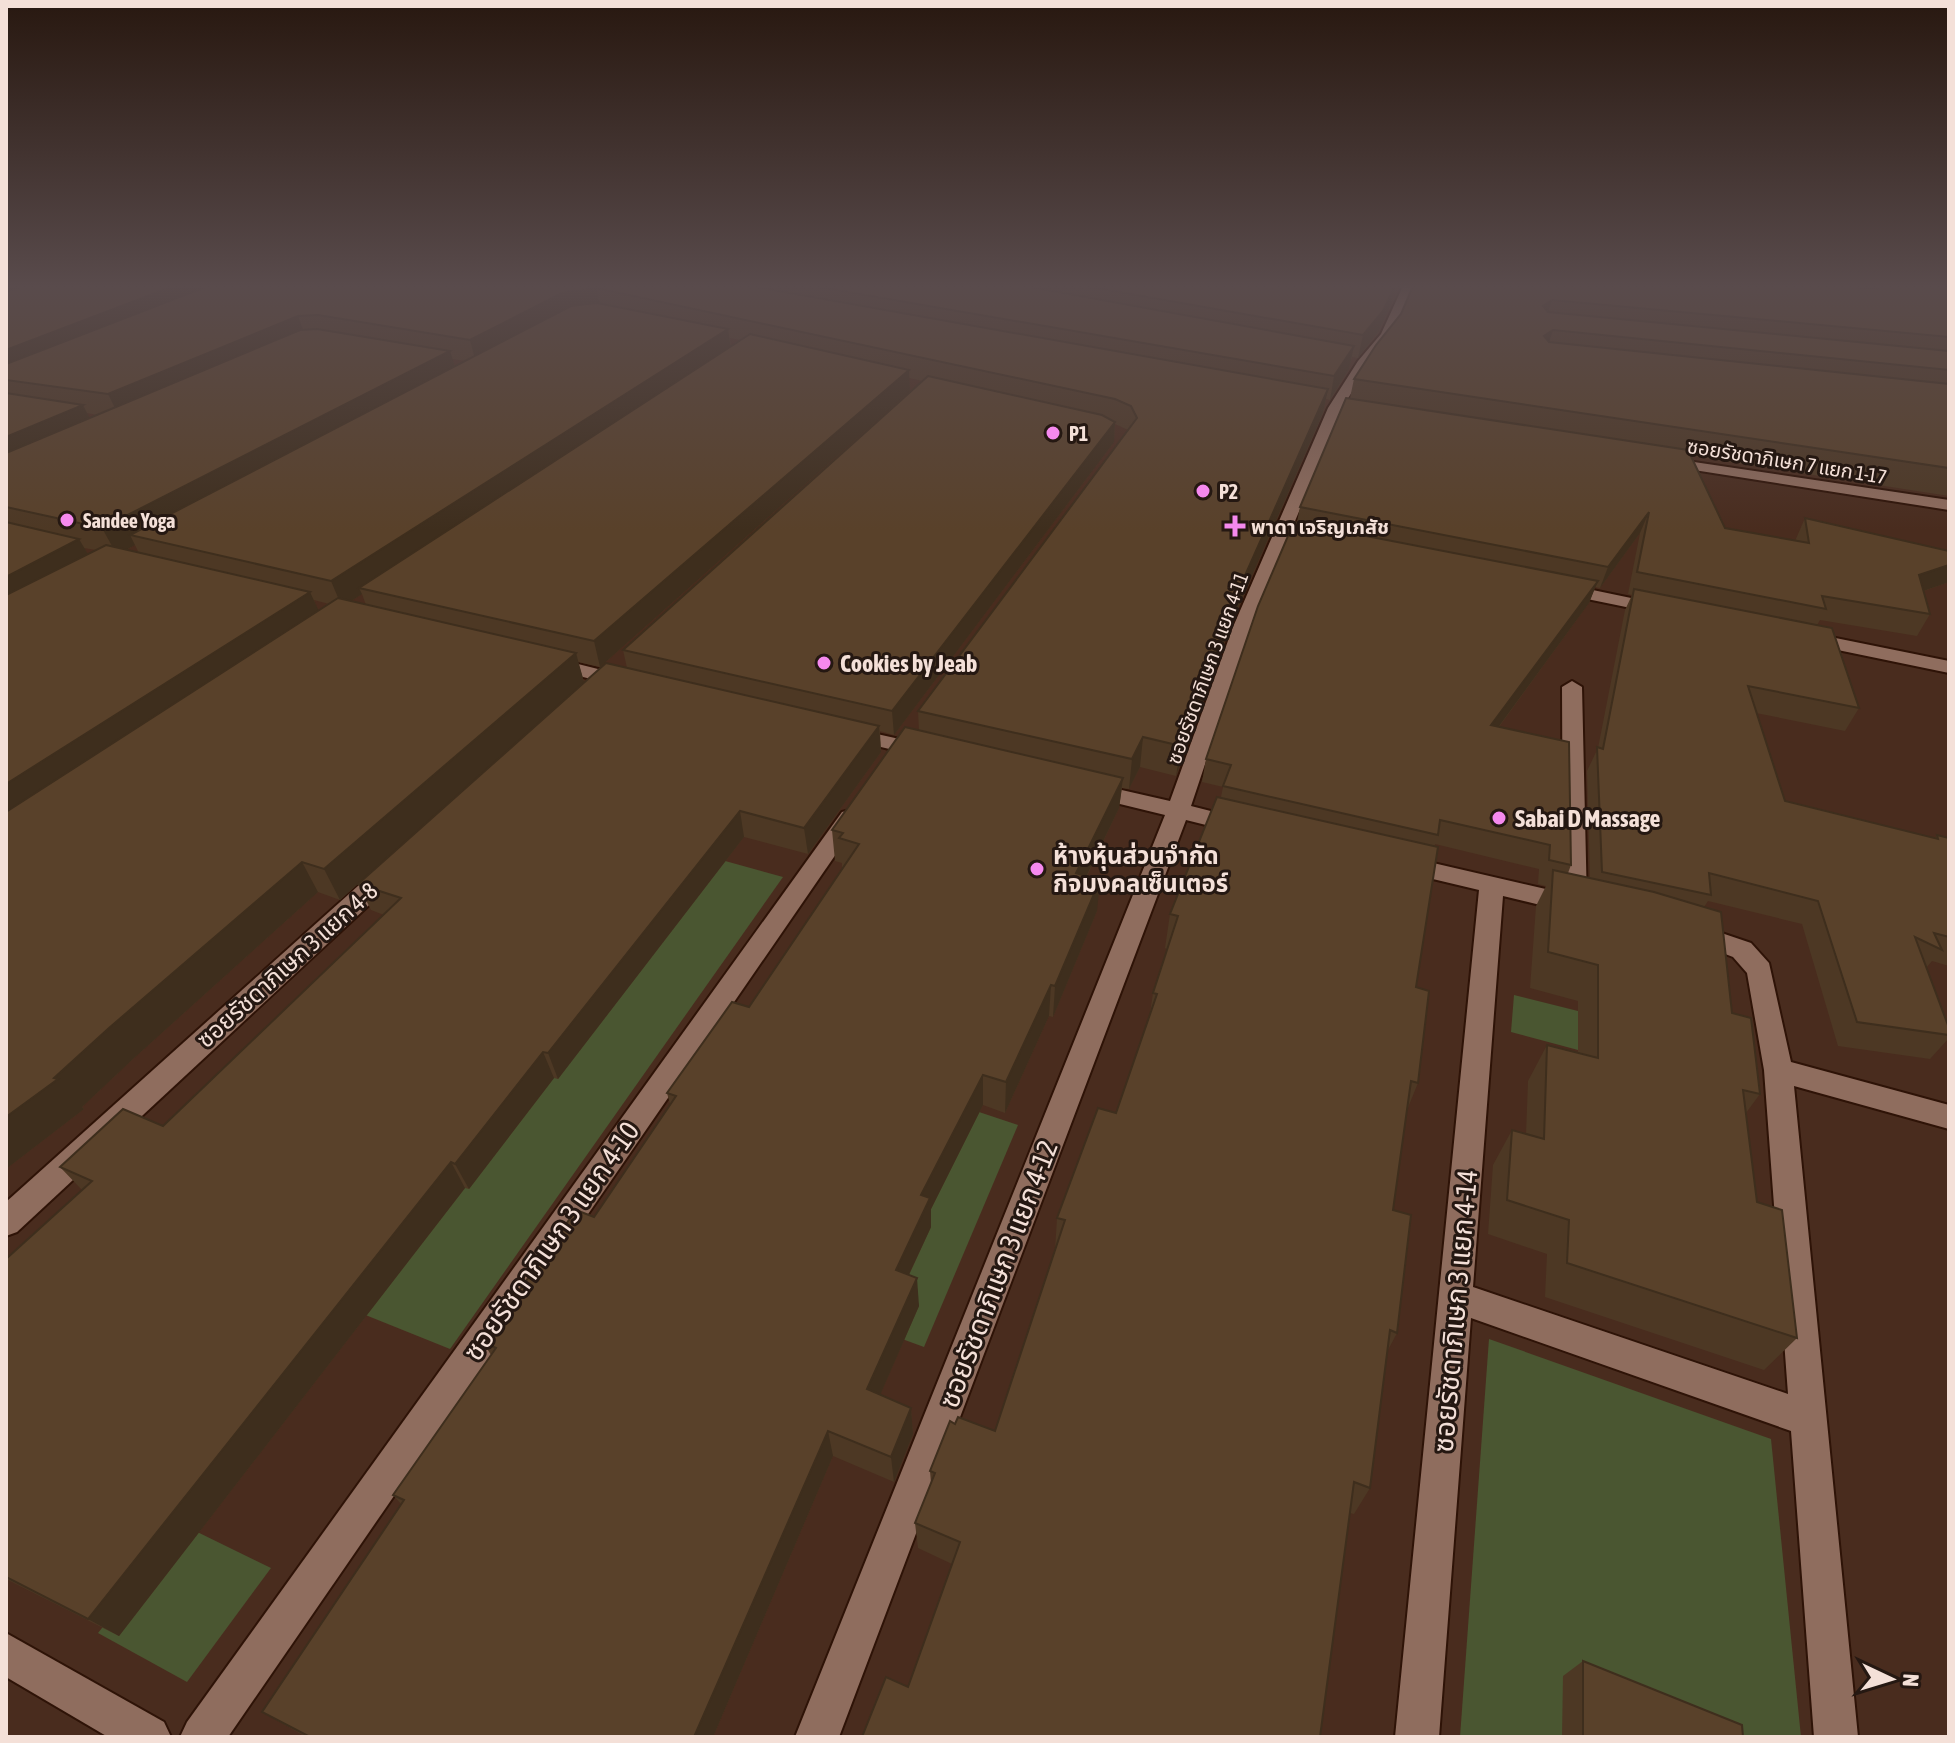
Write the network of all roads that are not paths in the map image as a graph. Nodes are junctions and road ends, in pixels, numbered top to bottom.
1 (1353, 367) edge
2 (1656, 460) edge
3 (1949, 505) edge
4 (1547, 586) edge
5 (1671, 611) edge
6 (1794, 636) edge
7 (523, 657) edge
8 (1949, 667) edge
9 (610, 671) junction
10 (648, 686) edge
11 (1572, 687) dead end
12 (582, 697) edge
13 (823, 728) edge
14 (946, 757) edge
15 (890, 761) junction
16 (1070, 785) edge
17 (1178, 810) junction
18 (1264, 831) edge
19 (403, 860) edge
20 (1385, 860) edge
21 (1492, 885) junction
22 (1668, 927) edge
23 (1778, 1070) junction
24 (1949, 1117) edge
25 (6, 1222) edge
26 (1457, 1297) junction
27 (1809, 1419) junction
28 (6, 1654) edge
29 (149, 1737) edge
30 (202, 1737) edge
31 (817, 1737) edge
32 (1417, 1737) edge
33 (1836, 1737) edge

1 - 17 street, ซอยรัชดาภิเษก 3 แยก 4-11
2 - 3 street, ซอยรัชดาภิเษก 7 แยก 1-17
4 - 5 street
6 - 8 street
7 - 9 street
9 - 10 street
9 - 12 street
11 - 21 street
13 - 15 street
14 - 15 street
15 - 30 street, ซอยรัชดาภิเษก 3 แยก 4-10
16 - 17 street
17 - 18 street
17 - 31 street, ซอยรัชดาภิเษก 3 แยก 4-12
19 - 25 street, ซอยรัชดาภิเษก 3 แยก 4-8
20 - 21 street
21 - 26 street, ซอยรัชดาภิเษก 3 แยก 4-14
22 - 23 street
23 - 24 street
23 - 27 street
26 - 27 street
26 - 32 street, ซอยรัชดาภิเษก 3 แยก 4-14
27 - 33 street
28 - 29 street

